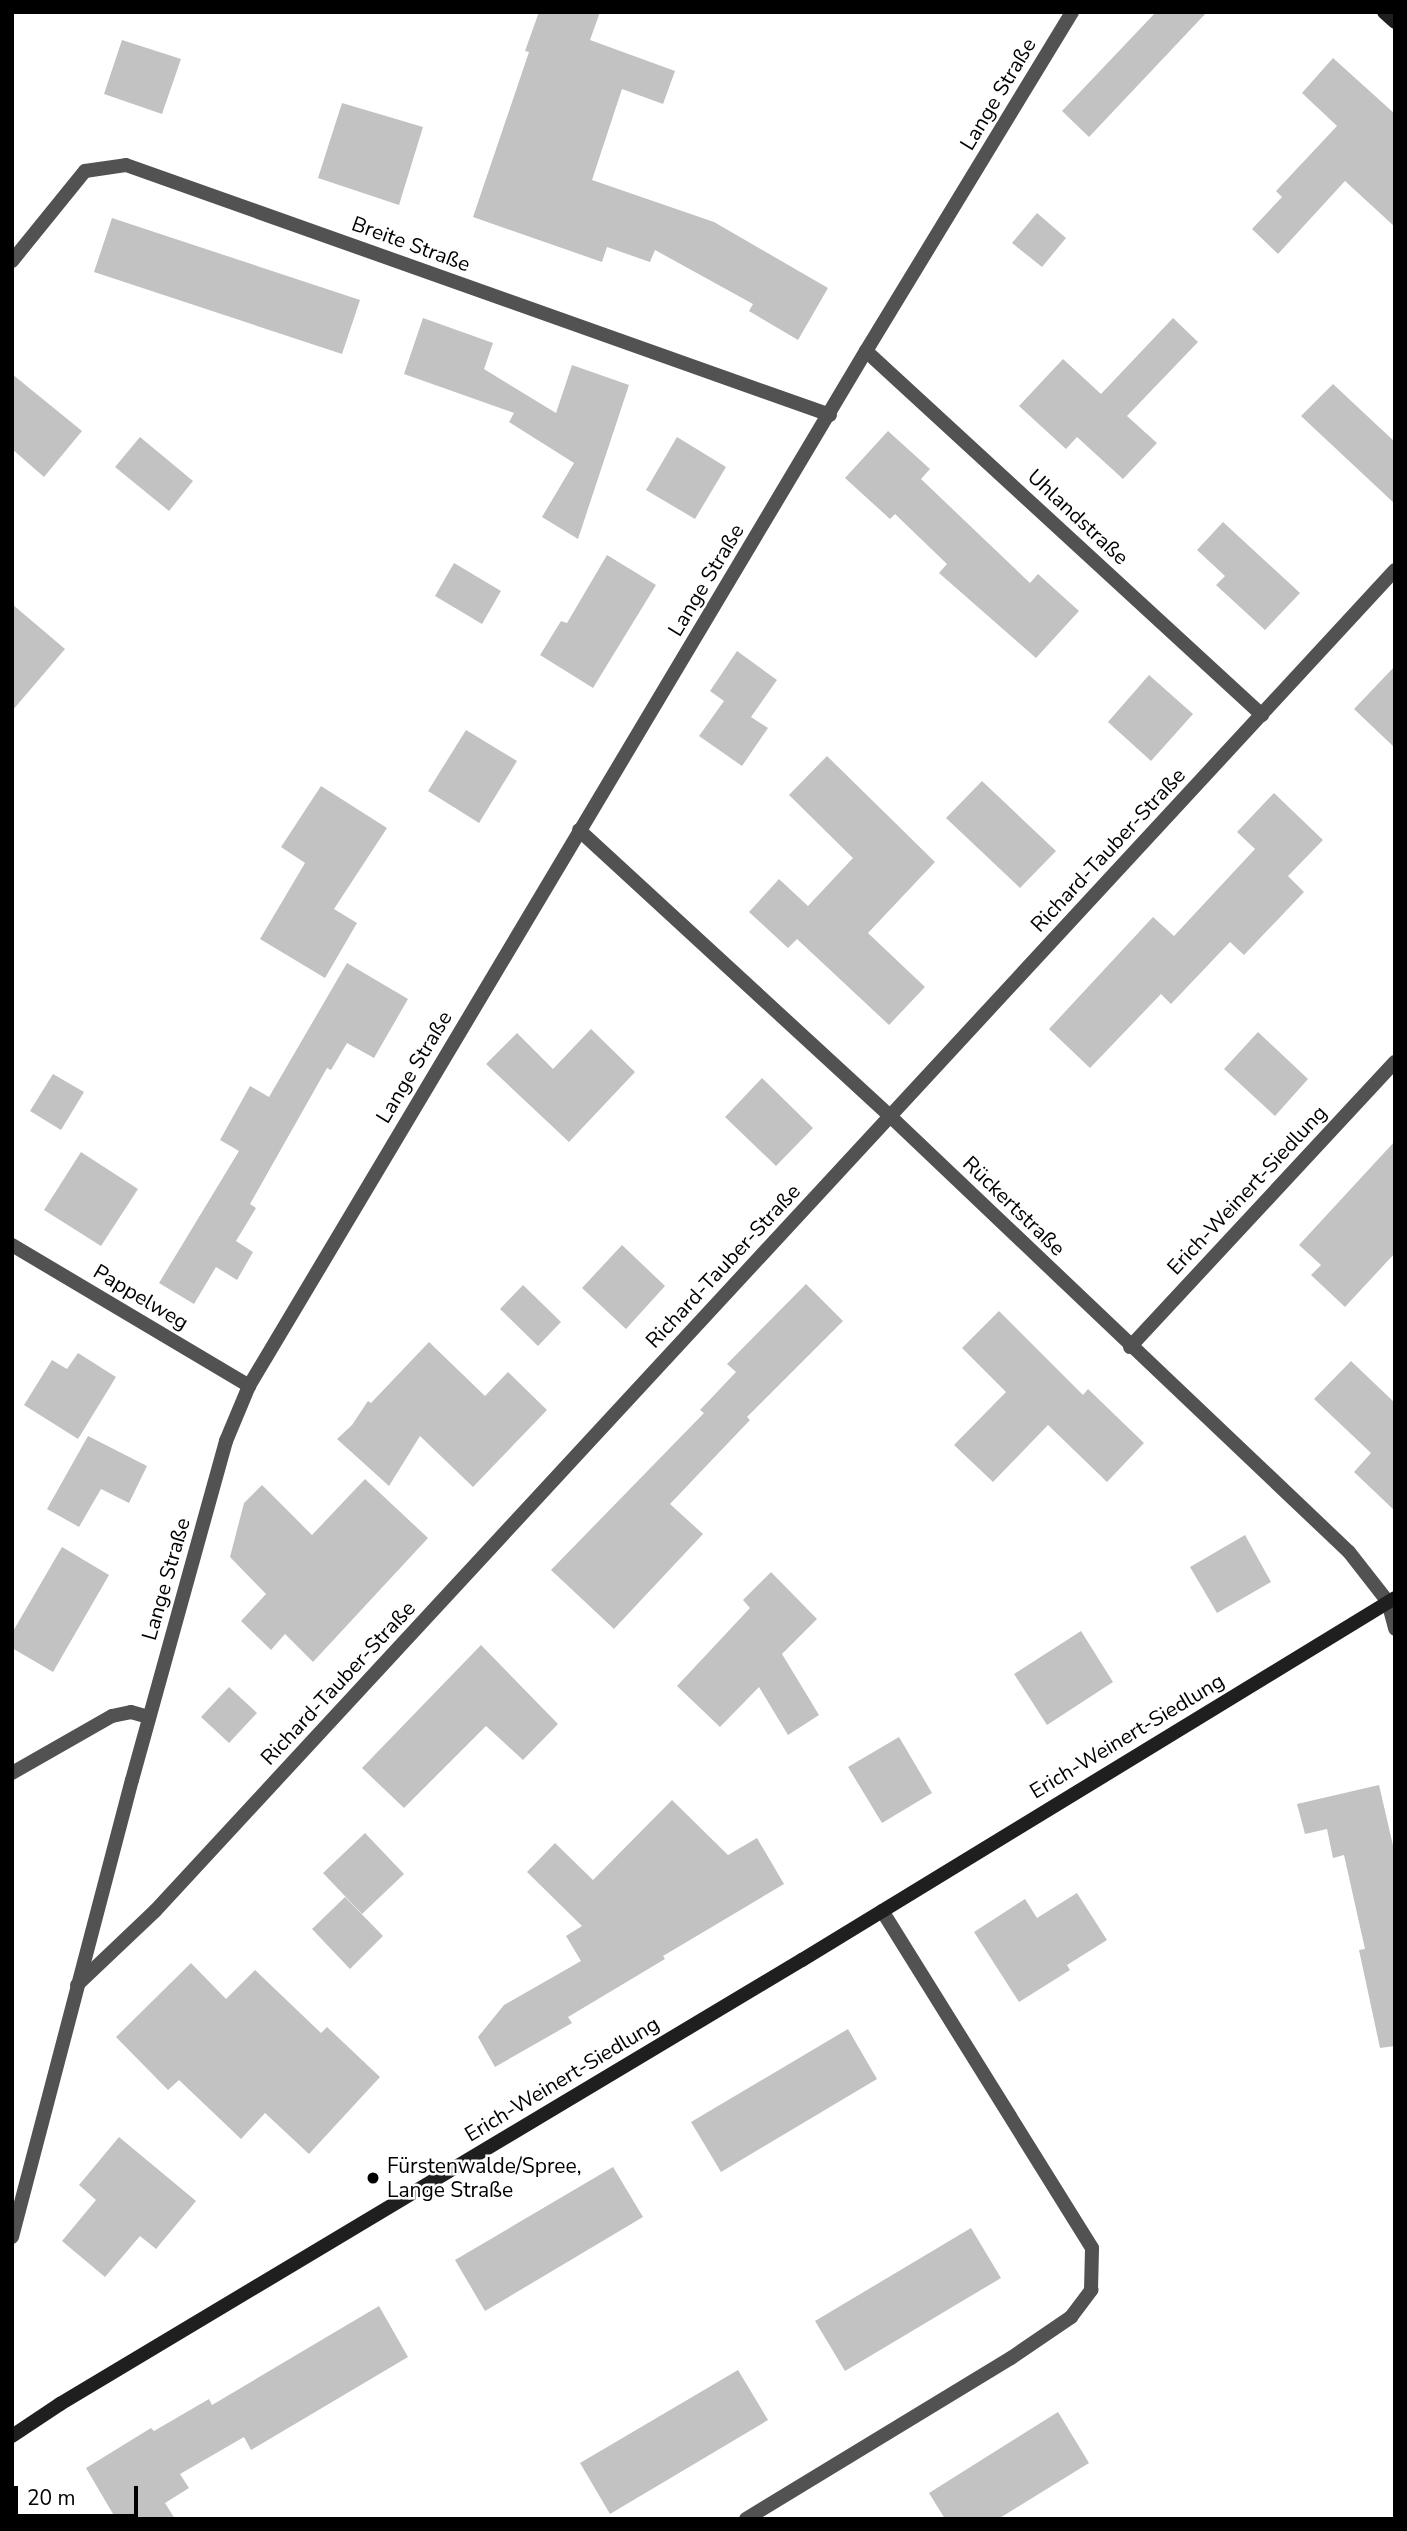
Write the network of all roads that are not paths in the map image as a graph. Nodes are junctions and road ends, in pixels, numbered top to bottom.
1 (1072, 12) edge
2 (1384, 12) edge
3 (1395, 22) edge
4 (12, 261) edge
5 (866, 351) junction
6 (830, 415) junction
7 (1395, 570) edge
8 (1262, 715) junction
9 (579, 830) junction
10 (1395, 1062) edge
11 (890, 1116) junction
12 (12, 1245) edge
13 (1130, 1346) junction
14 (249, 1386) junction
15 (1392, 1600) edge
16 (1395, 1629) edge
17 (149, 1717) junction
18 (12, 1773) edge
19 (882, 1911) junction
20 (76, 1986) junction
21 (12, 2237) edge
22 (12, 2436) edge
23 (746, 2519) edge

1 - 5 street, Lange Straße
2 - 3 street
4 - 6 street, Breite Straße
5 - 6 street, Lange Straße
5 - 8 street, Uhlandstraße
6 - 9 street, Lange Straße
7 - 8 street, Richard-Tauber-Straße
8 - 11 street, Richard-Tauber-Straße
9 - 11 street, Rückertstraße
9 - 14 street, Lange Straße
10 - 13 street, Erich-Weinert-Siedlung
11 - 13 street, Rückertstraße
11 - 20 street, Richard-Tauber-Straße
12 - 14 street, Pappelweg
13 - 15 street, Rückertstraße
14 - 17 street, Lange Straße
15 - 16 street, Rückertstraße
15 - 19 street, Erich-Weinert-Siedlung
17 - 18 street
17 - 20 street, Lange Straße
19 - 22 street, Erich-Weinert-Siedlung
19 - 23 street
20 - 21 street, Lange Straße

